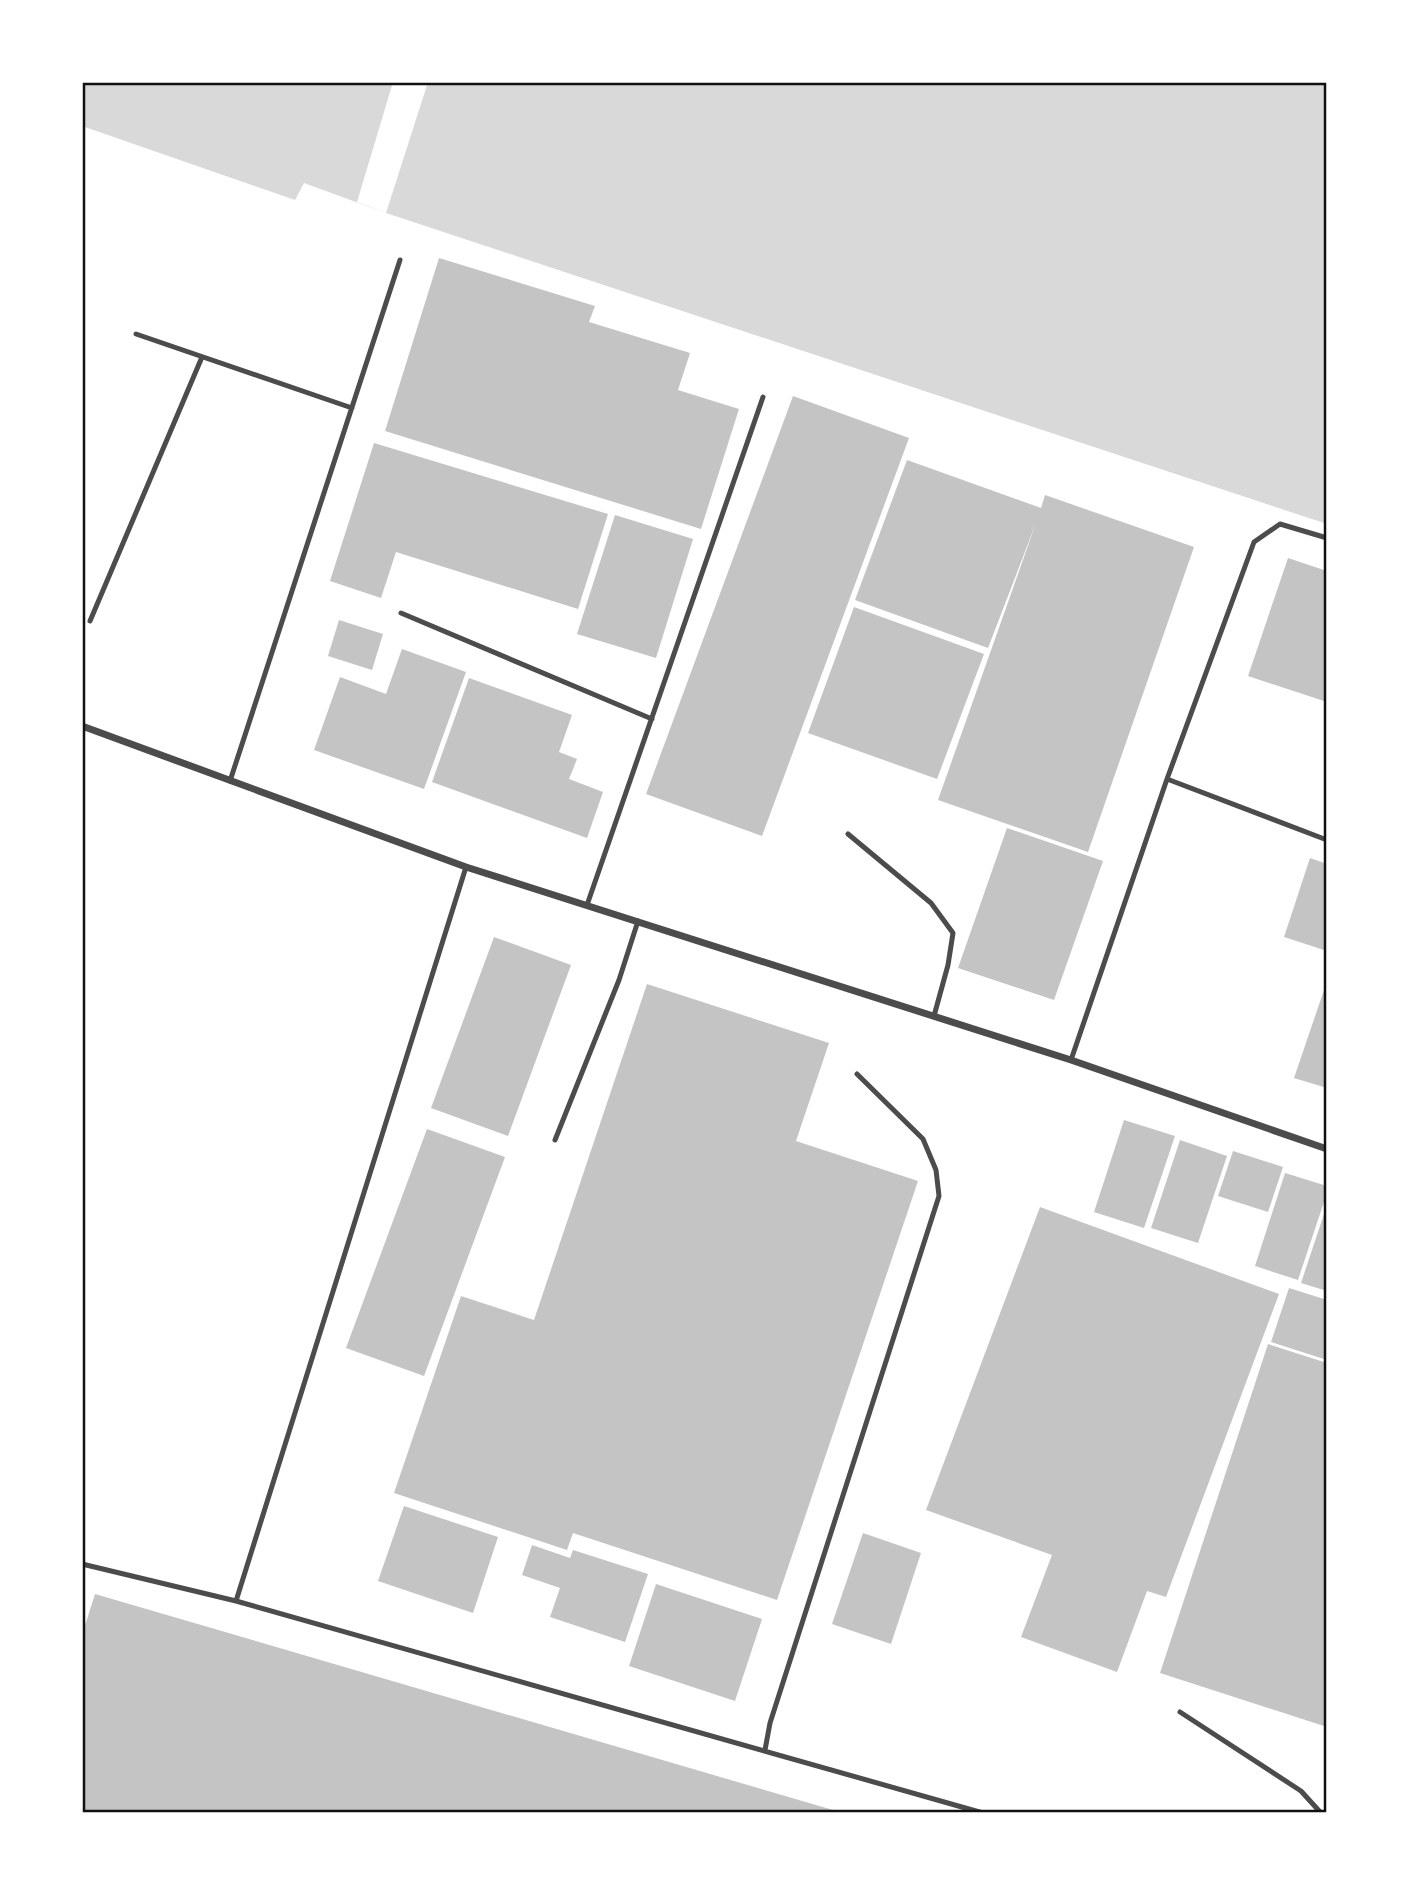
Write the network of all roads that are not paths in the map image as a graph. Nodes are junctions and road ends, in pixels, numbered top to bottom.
1 (400, 260) dead end
2 (136, 334) dead end
3 (202, 357) junction
4 (763, 397) dead end
5 (352, 408) junction
6 (1327, 538) edge
7 (401, 613) dead end
8 (89, 621) dead end
9 (652, 719) junction
10 (82, 726) edge
11 (1167, 779) junction
12 (230, 781) junction
13 (848, 834) dead end
14 (1327, 840) edge
15 (466, 867) junction
16 (587, 905) junction
17 (638, 921) junction
18 (934, 1016) junction
19 (1071, 1060) junction
20 (857, 1074) dead end
21 (555, 1140) dead end
22 (1327, 1149) edge
23 (82, 1564) edge
24 (236, 1601) junction
25 (1180, 1712) dead end
26 (765, 1750) junction
27 (983, 1813) edge
28 (1321, 1813) edge

1 - 5 lane
2 - 3 lane
3 - 5 lane
3 - 8 lane
4 - 9 lane
5 - 12 lane
6 - 11 lane
7 - 9 lane
9 - 16 lane
10 - 12 street
11 - 14 lane
11 - 19 lane
12 - 15 street
13 - 18 lane
15 - 16 street
15 - 24 lane
16 - 17 street
17 - 18 street
17 - 21 lane
18 - 19 street
19 - 22 street
20 - 26 lane
23 - 24 lane
24 - 26 lane
25 - 28 lane
26 - 27 lane

